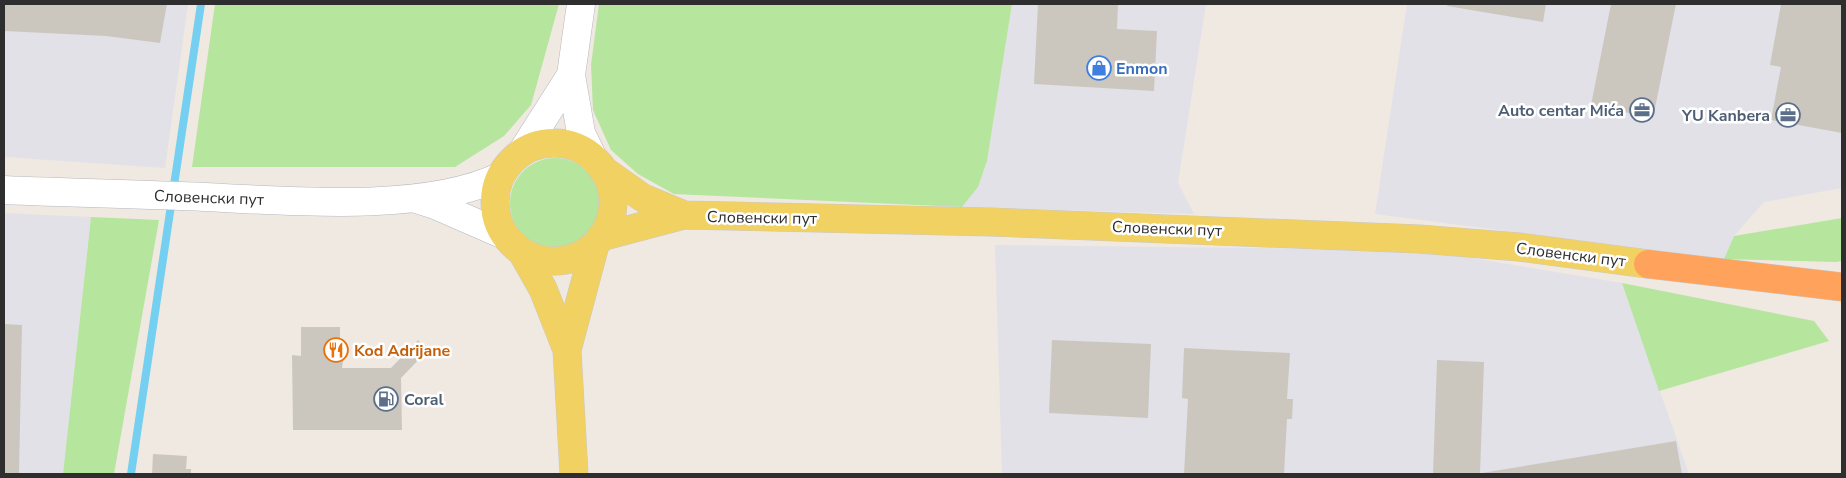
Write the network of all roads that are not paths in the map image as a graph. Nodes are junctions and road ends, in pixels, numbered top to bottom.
1 (581, 4) edge
2 (572, 75) junction
3 (522, 152) junction
4 (597, 164) junction
5 (501, 176) junction
6 (4, 190) edge
7 (414, 199) junction
8 (684, 215) junction
9 (598, 241) junction
10 (513, 244) junction
11 (1648, 264) joint
12 (1808, 282) junction
13 (1842, 282) edge
14 (1842, 287) edge
15 (567, 350) junction
16 (574, 474) edge

1 - 2 street
2 - 3 street
2 - 4 street
3 - 4 main road
3 - 5 main road
4 - 8 main road, Словенски пут
4 - 9 main road
5 - 7 street, Словенски пут
5 - 10 main road
6 - 7 street, Словенски пут
7 - 10 street, Словенски пут
8 - 9 main road, Словенски пут
8 - 11 main road, Словенски пут
9 - 10 main road
9 - 15 main road
10 - 15 main road
11 - 12 highway
12 - 13 highway
12 - 14 highway
15 - 16 main road

